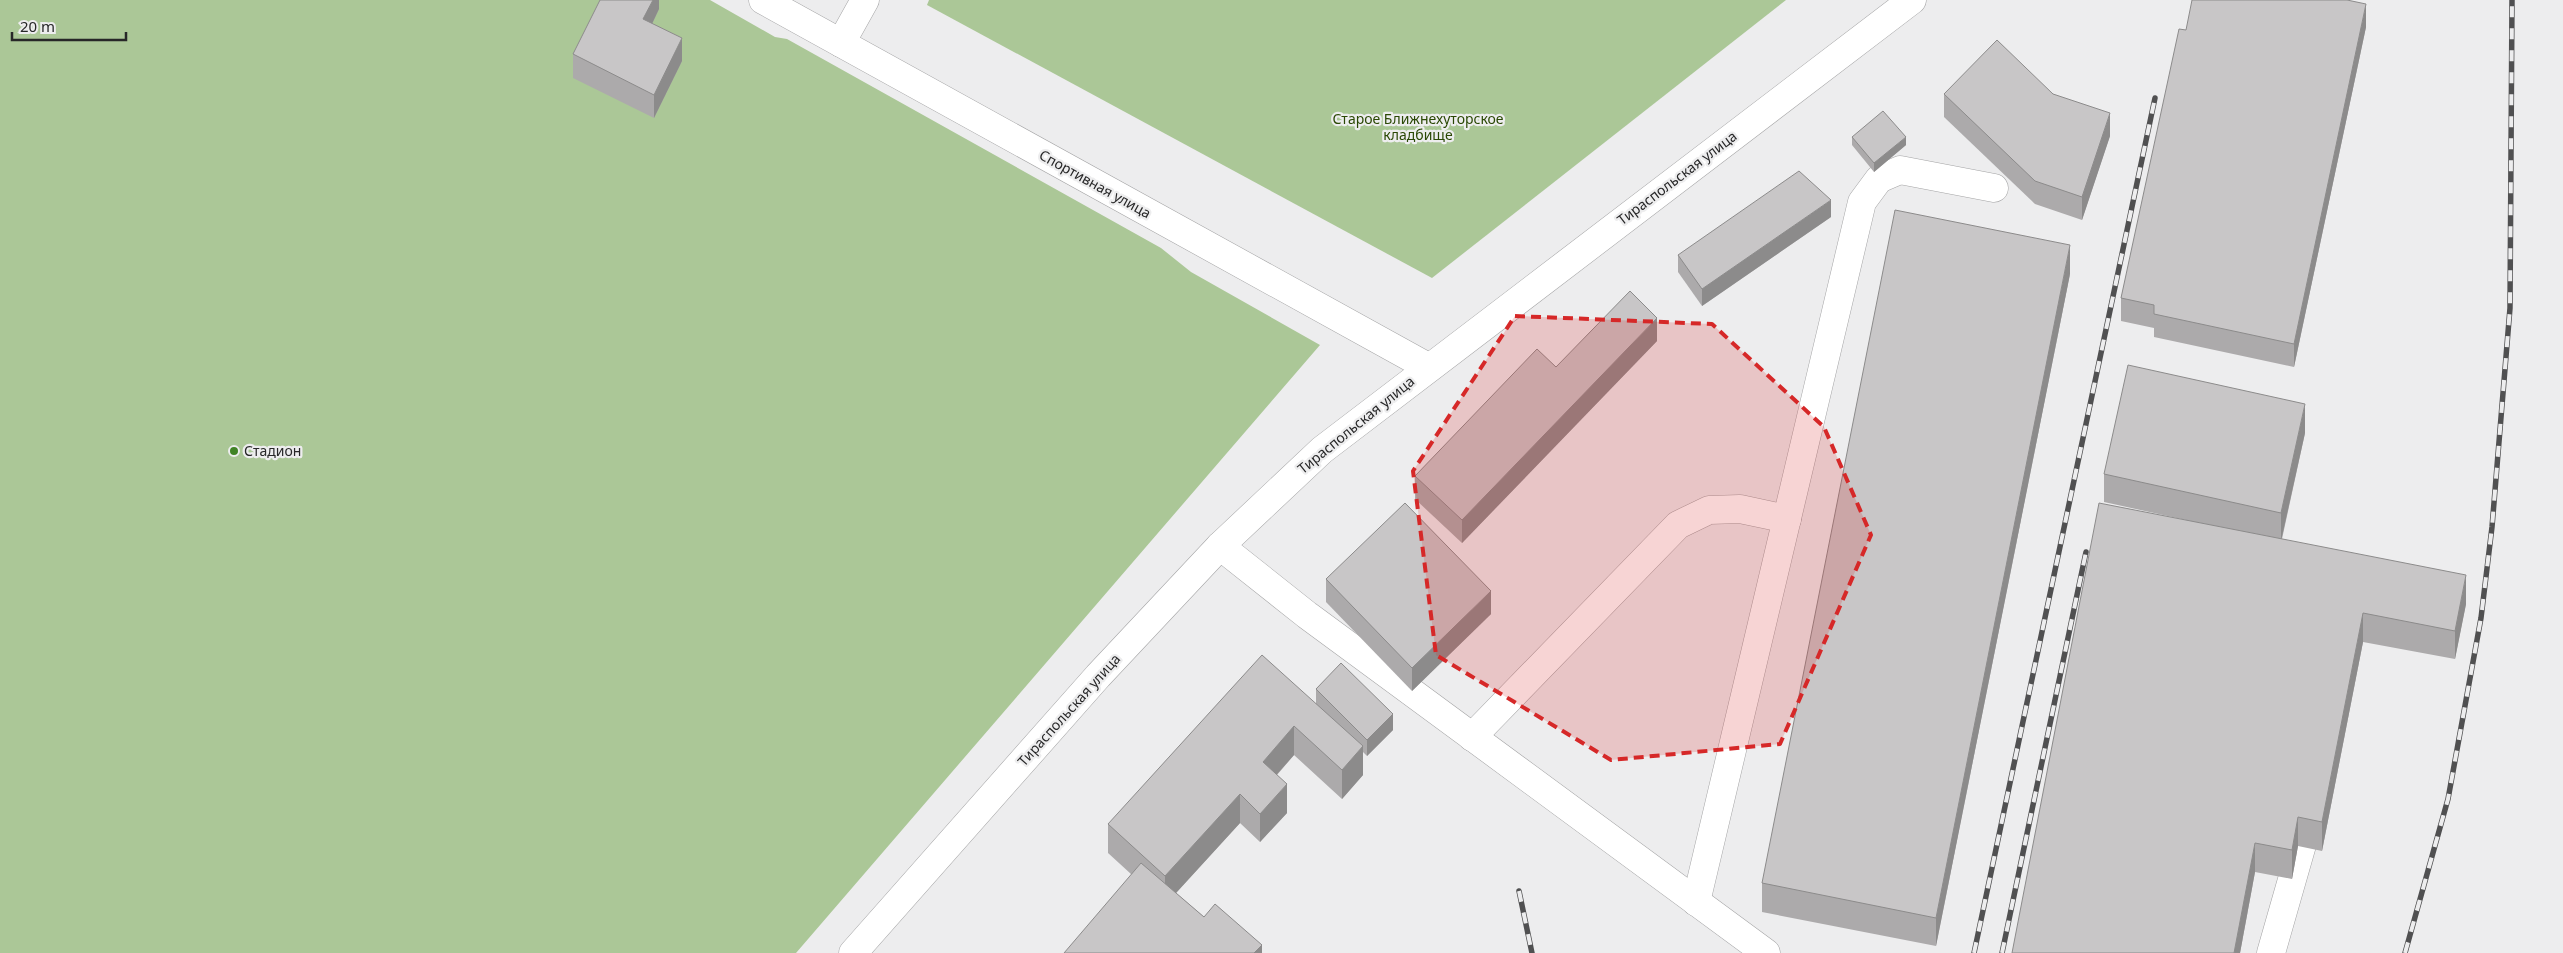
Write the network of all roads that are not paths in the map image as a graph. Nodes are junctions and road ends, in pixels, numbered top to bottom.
1 (763, 0) edge
2 (865, 0) edge
3 (1912, 0) edge
4 (841, 44) junction
5 (1994, 188) dead end
6 (1428, 367) junction
7 (1787, 519) junction
8 (1220, 546) junction
9 (1472, 737) junction
10 (2320, 785) edge
11 (1696, 902) junction
12 (853, 953) edge
13 (1766, 953) edge
14 (2272, 953) edge

1 - 4 street, Спортивная улица
2 - 4 street
3 - 6 street, Тираспольская улица
4 - 6 street, Спортивная улица
5 - 7 street
6 - 8 street, Тираспольская улица
7 - 9 street
7 - 11 street
8 - 9 street
8 - 12 street, Тираспольская улица
9 - 11 street
10 - 14 street
11 - 13 street

